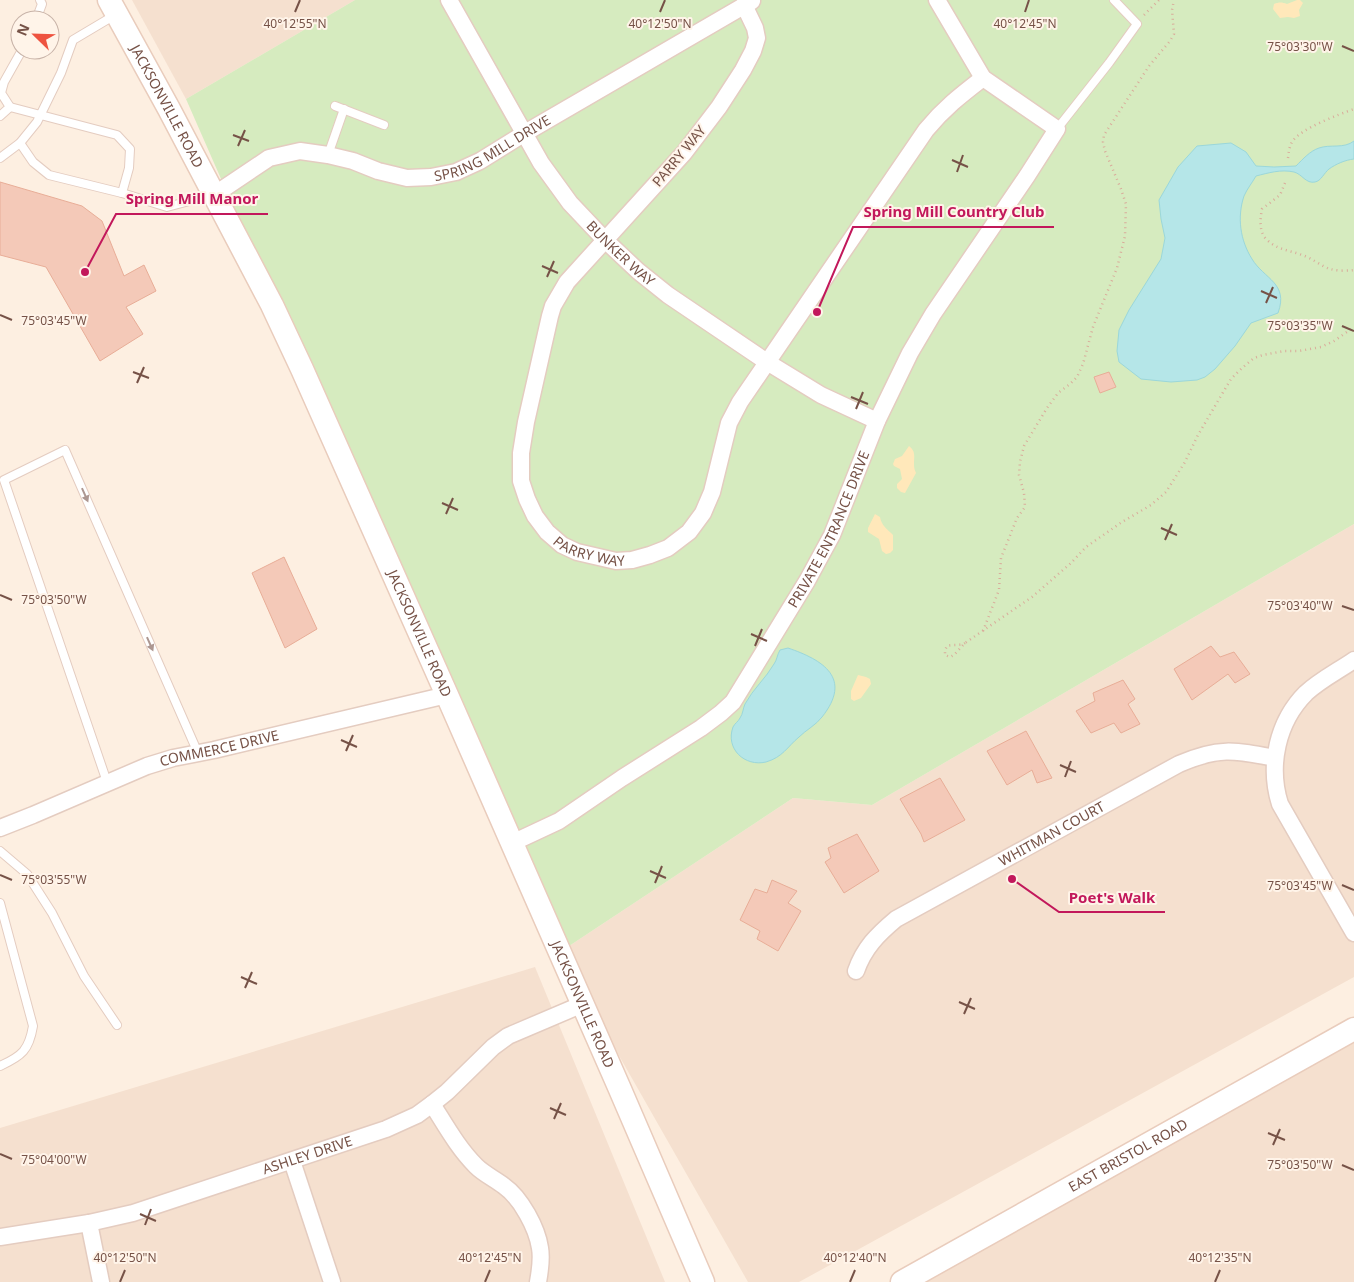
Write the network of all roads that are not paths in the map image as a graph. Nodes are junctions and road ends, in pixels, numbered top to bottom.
1 (450, 0) edge
2 (937, 0) edge
3 (1114, 0) edge
4 (749, 3) edge
5 (113, 7) edge
6 (16, 60) edge
7 (983, 78) junction
8 (0, 92) edge
9 (335, 106) dead end
10 (10, 107) junction
11 (344, 110) junction
12 (42, 115) junction
13 (0, 116) edge
14 (384, 125) dead end
15 (1057, 129) junction
16 (525, 133) junction
17 (20, 143) junction
18 (328, 154) junction
19 (0, 158) edge
20 (122, 193) junction
21 (214, 195) junction
22 (606, 240) junction
23 (767, 362) junction
24 (877, 421) junction
25 (1354, 660) edge
26 (1354, 673) edge
27 (1332, 675) junction
28 (447, 695) junction
29 (198, 753) junction
30 (1275, 758) junction
31 (107, 782) junction
32 (0, 828) edge
33 (512, 843) junction
34 (0, 851) edge
35 (0, 903) edge
36 (1354, 933) edge
37 (856, 971) dead end
38 (583, 1004) junction
39 (117, 1025) dead end
40 (1354, 1029) edge
41 (0, 1066) edge
42 (432, 1104) junction
43 (292, 1161) junction
44 (89, 1222) junction
45 (0, 1237) edge
46 (101, 1282) edge
47 (332, 1282) edge
48 (538, 1282) edge
49 (703, 1282) edge
50 (902, 1282) edge

1 - 16 street, BUNKER WAY
2 - 7 street
3 - 15 lane
4 - 16 street, SPRING MILL DRIVE
4 - 22 street, PARRY WAY
5 - 12 lane
5 - 21 main road, JACKSONVILLE ROAD
6 - 8 lane
7 - 15 street
7 - 23 street, PARRY WAY
8 - 10 lane
9 - 11 lane
10 - 12 lane
10 - 13 lane
11 - 14 lane
11 - 18 lane
12 - 17 lane
12 - 20 lane
15 - 24 street, PRIVATE ENTRANCE DRIVE
16 - 18 street, SPRING MILL DRIVE
16 - 22 street, BUNKER WAY
17 - 19 lane
17 - 20 lane
18 - 21 street, SPRING MILL DRIVE
20 - 21 lane
21 - 28 main road, JACKSONVILLE ROAD
22 - 23 street, BUNKER WAY
22 - 23 street, PARRY WAY
23 - 24 street, BUNKER WAY
24 - 33 street, PRIVATE ENTRANCE DRIVE
25 - 27 street
26 - 27 street
27 - 30 street
28 - 29 street, COMMERCE DRIVE
28 - 33 main road, JACKSONVILLE ROAD
29 - 31 street, COMMERCE DRIVE
31 -> 29 lane
30 - 36 street
30 - 37 street, WHITMAN COURT
31 - 32 street, COMMERCE DRIVE
33 - 38 main road, JACKSONVILLE ROAD
34 - 39 lane
35 - 41 lane
38 - 42 street, ASHLEY DRIVE
38 - 49 main road, JACKSONVILLE ROAD
40 - 50 main road, EAST BRISTOL ROAD
42 - 43 street, ASHLEY DRIVE
42 - 48 street
43 - 44 street, ASHLEY DRIVE
43 - 47 street
44 - 45 street, ASHLEY DRIVE
44 - 46 street

